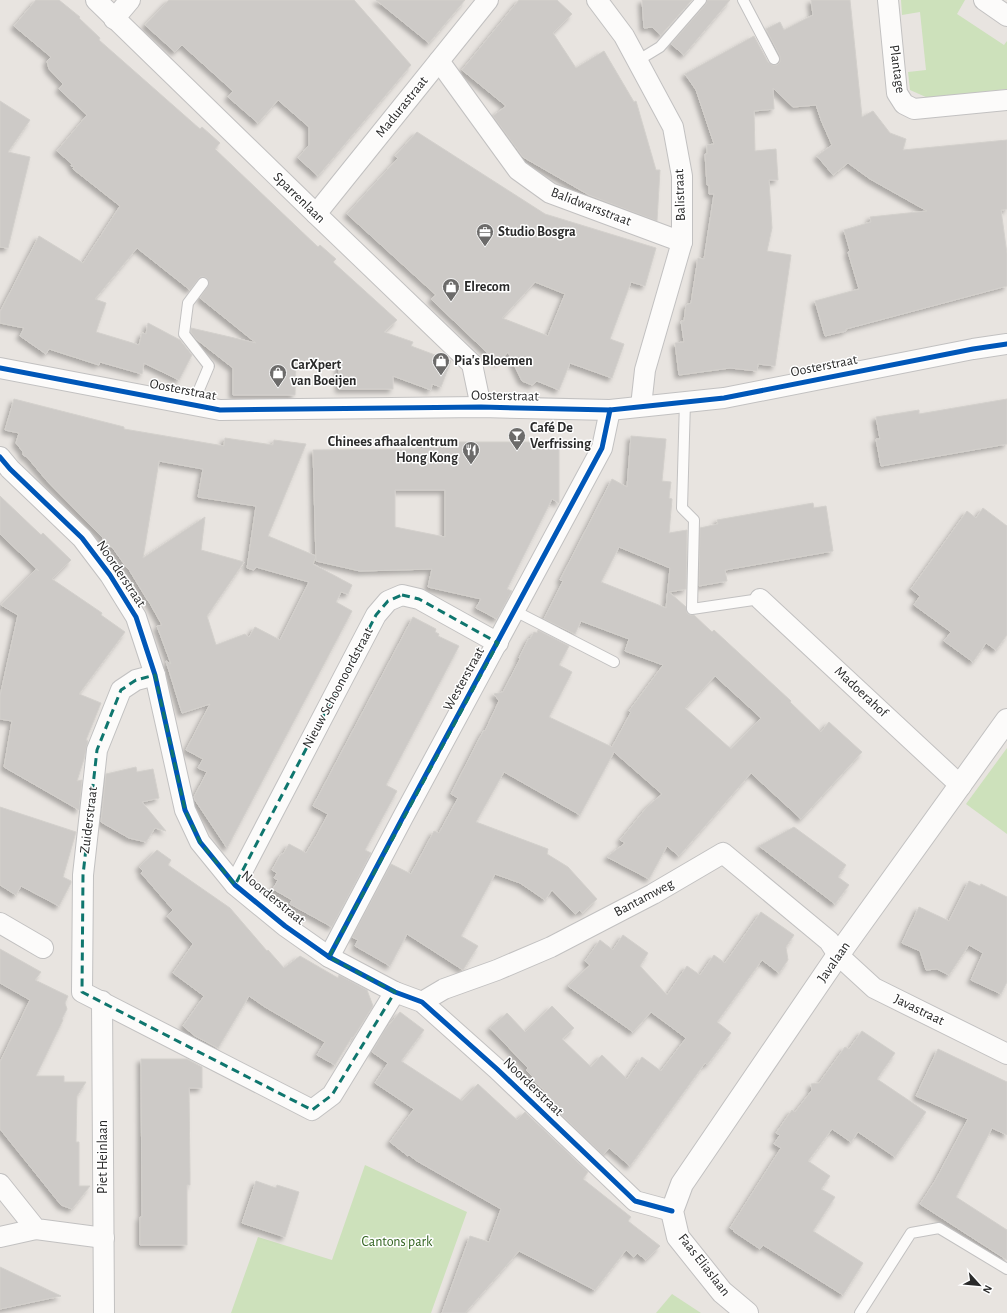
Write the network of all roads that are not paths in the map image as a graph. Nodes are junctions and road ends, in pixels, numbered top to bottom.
1 (96, 0) edge
2 (130, 0) edge
3 (488, 0) edge
4 (597, 0) edge
5 (701, 0) edge
6 (743, 0) edge
7 (888, 0) edge
8 (984, 0) edge
9 (1007, 16) edge
10 (114, 19) junction
11 (774, 59) dead end
12 (439, 61) junction
13 (638, 61) junction
14 (1007, 100) edge
15 (316, 214) junction
16 (682, 242) junction
17 (203, 283) dead end
18 (1007, 344) edge
19 (0, 368) edge
20 (685, 401) junction
21 (193, 404) junction
22 (641, 406) junction
23 (481, 407) junction
24 (610, 410) junction
25 (0, 457) edge
26 (760, 599) joint
27 (515, 611) junction
28 (498, 643) junction
29 (614, 662) dead end
30 (154, 675) junction
31 (1007, 720) edge
32 (961, 786) junction
33 (235, 885) junction
34 (0, 923) edge
35 (43, 948) dead end
36 (838, 955) junction
37 (329, 957) junction
38 (395, 992) junction
39 (102, 1001) junction
40 (422, 1002) junction
41 (1007, 1054) edge
42 (0, 1184) edge
43 (672, 1211) junction
44 (36, 1229) junction
45 (0, 1237) edge
46 (104, 1238) junction
47 (1007, 1269) edge
48 (104, 1313) edge
49 (747, 1313) edge
50 (860, 1313) edge

1 - 10 street, Sparrenlaan
2 - 10 street
3 - 12 street, Madurastraat
4 - 13 street, Balistraat
5 - 13 lane
6 - 11 lane
7 - 14 street, Plantage
8 - 9 street
10 - 15 street, Sparrenlaan
12 - 15 street, Madurastraat
12 - 16 street, Balidwarsstraat
13 - 16 street, Balistraat
15 - 23 street, Sparrenlaan
16 - 22 street, Balistraat
17 - 21 lane
18 - 20 street, Oosterstraat
19 - 21 street, Oosterstraat
20 - 22 street, Oosterstraat
20 - 26 lane
21 - 23 street, Oosterstraat
22 - 24 street, Oosterstraat
23 - 24 street, Oosterstraat
24 - 27 street, Westerstraat
25 - 30 street, Noorderstraat
26 - 32 street, Madoerahof
27 - 28 street, Westerstraat
27 - 29 lane
28 - 33 street, Nieuw Schoonoordstraat
28 - 37 street, Westerstraat
30 - 33 street, Noorderstraat
30 - 39 street, Zuiderstraat
31 - 32 main road, Javalaan
32 - 36 main road, Javalaan
33 - 37 street, Noorderstraat
34 - 35 street
36 - 40 street, Bantamweg
36 - 41 street, Javastraat
36 - 43 main road, Javalaan
37 - 38 street, Noorderstraat
38 - 39 street
38 - 40 street, Noorderstraat
39 - 46 street, Piet Heinlaan
40 - 43 street, Noorderstraat
42 - 44 street
43 - 49 main road, Faas Eliaslaan
44 - 45 street
44 - 46 street
46 - 48 street, Piet Heinlaan
47 - 50 lane

